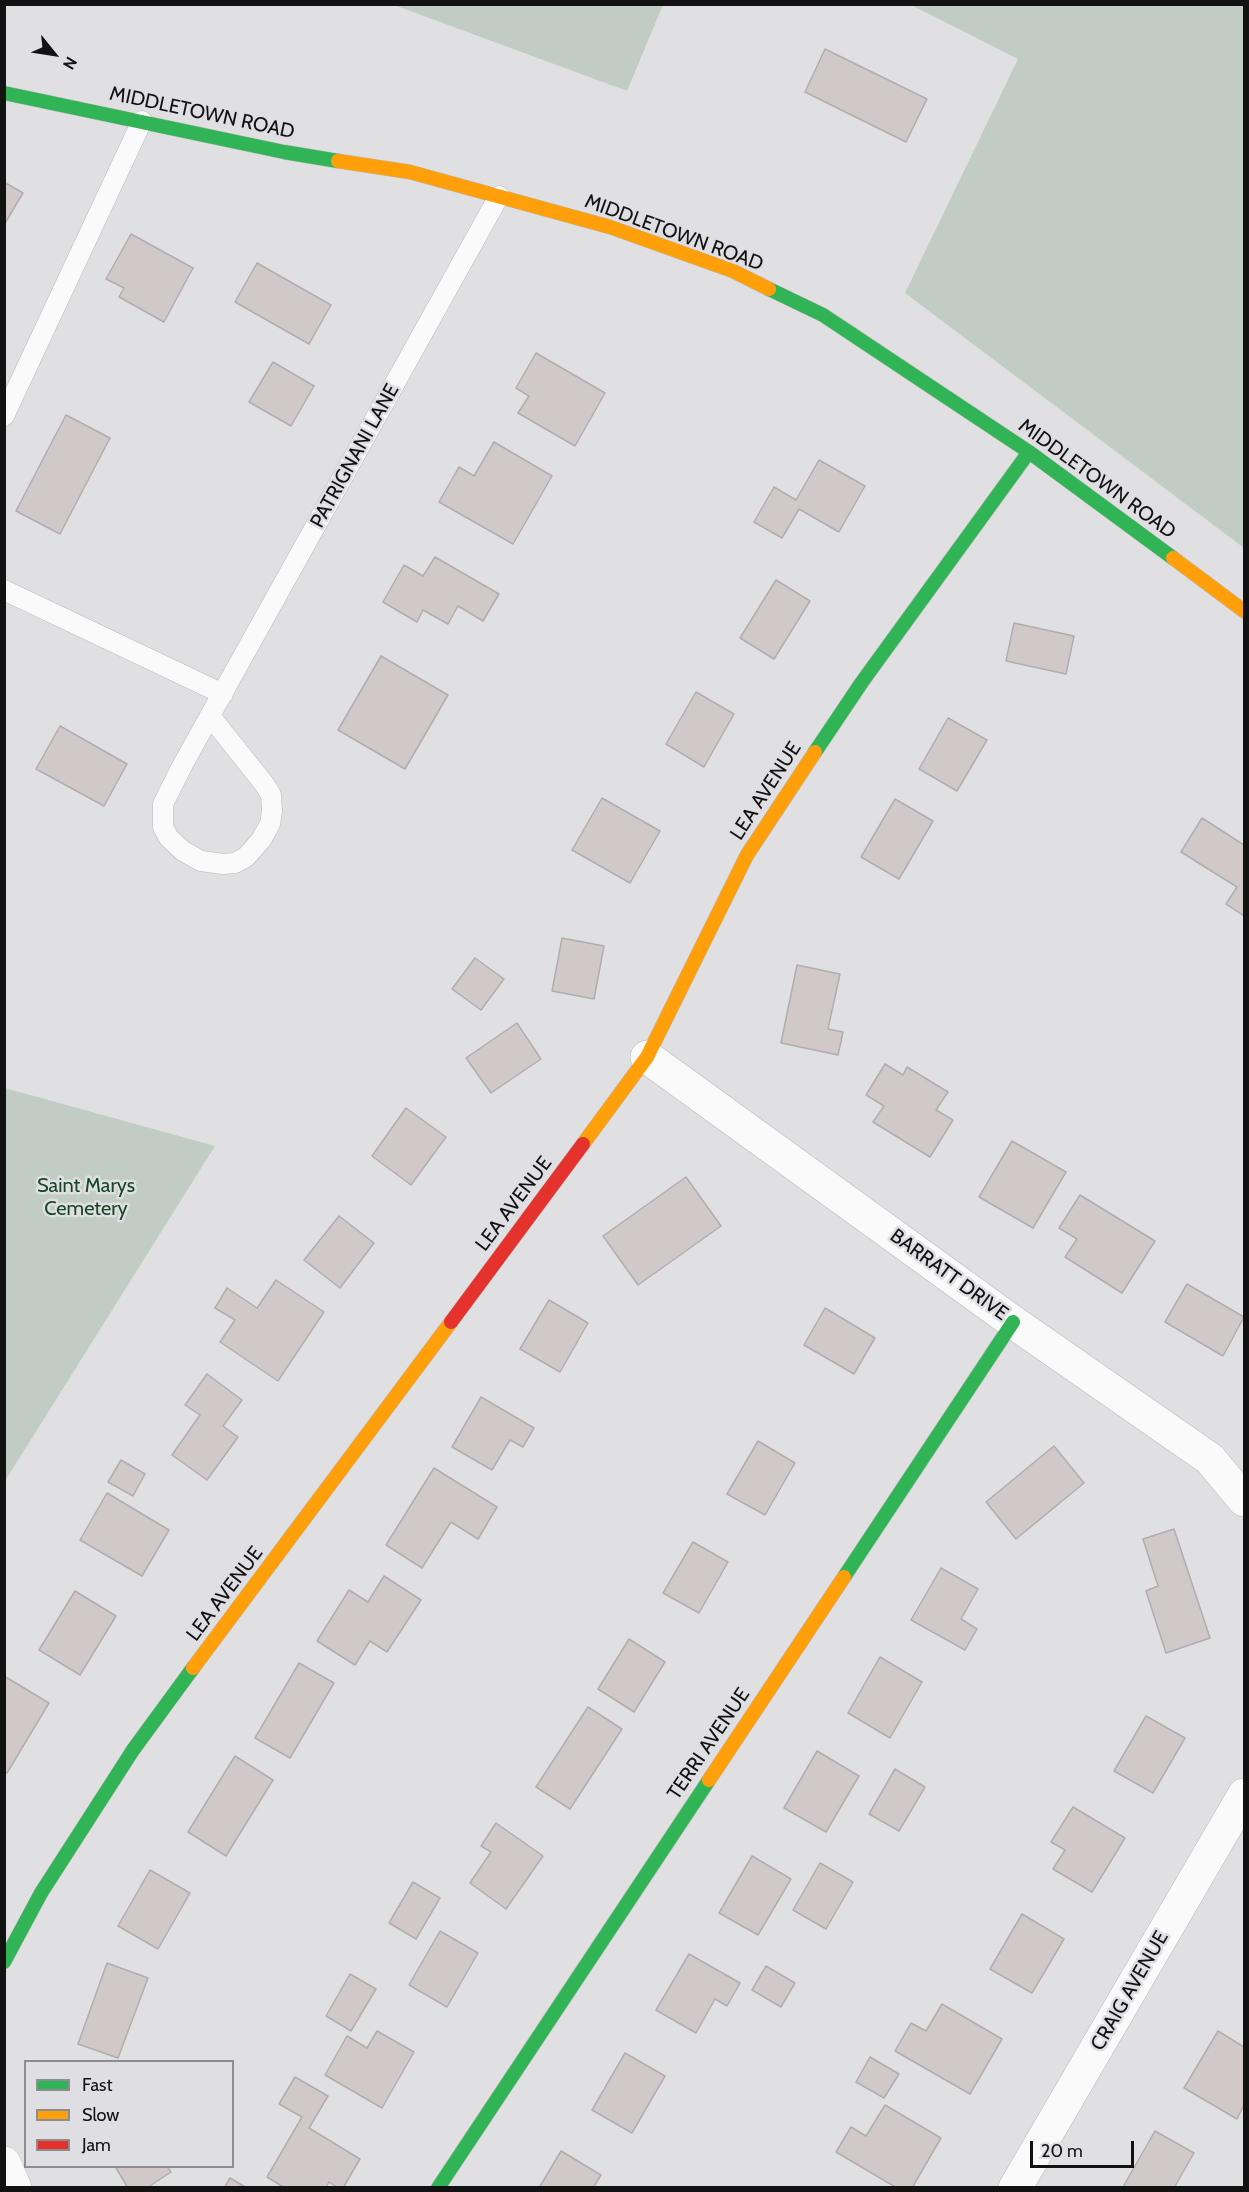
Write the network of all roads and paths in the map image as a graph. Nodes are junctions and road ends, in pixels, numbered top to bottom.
1 (4, 93) edge
2 (142, 121) junction
3 (499, 196) junction
4 (4, 416) edge
5 (1029, 452) junction
6 (4, 590) edge
7 (1245, 611) edge
8 (222, 694) junction
9 (210, 716) junction
10 (647, 1057) junction
11 (1013, 1322) junction
12 (1245, 1500) edge
13 (1245, 1795) edge
14 (4, 1962) edge
15 (4, 2163) edge
16 (15, 2187) edge
17 (438, 2187) edge
18 (1016, 2187) edge

1 - 2 street, MIDDLETOWN ROAD
2 - 3 street, MIDDLETOWN ROAD
2 - 4 lane
3 - 5 street, MIDDLETOWN ROAD
3 - 8 lane, PATRIGNANI LANE
5 - 7 street, MIDDLETOWN ROAD
5 - 10 street, LEA AVENUE
6 - 8 lane
8 - 9 lane, PATRIGNANI LANE
9 - 9 lane, PATRIGNANI LANE
10 - 11 street, BARRATT DRIVE
10 - 14 street, LEA AVENUE
11 - 12 street, BARRATT DRIVE
11 - 17 street, TERRI AVENUE
13 - 18 street, CRAIG AVENUE
15 - 16 street

